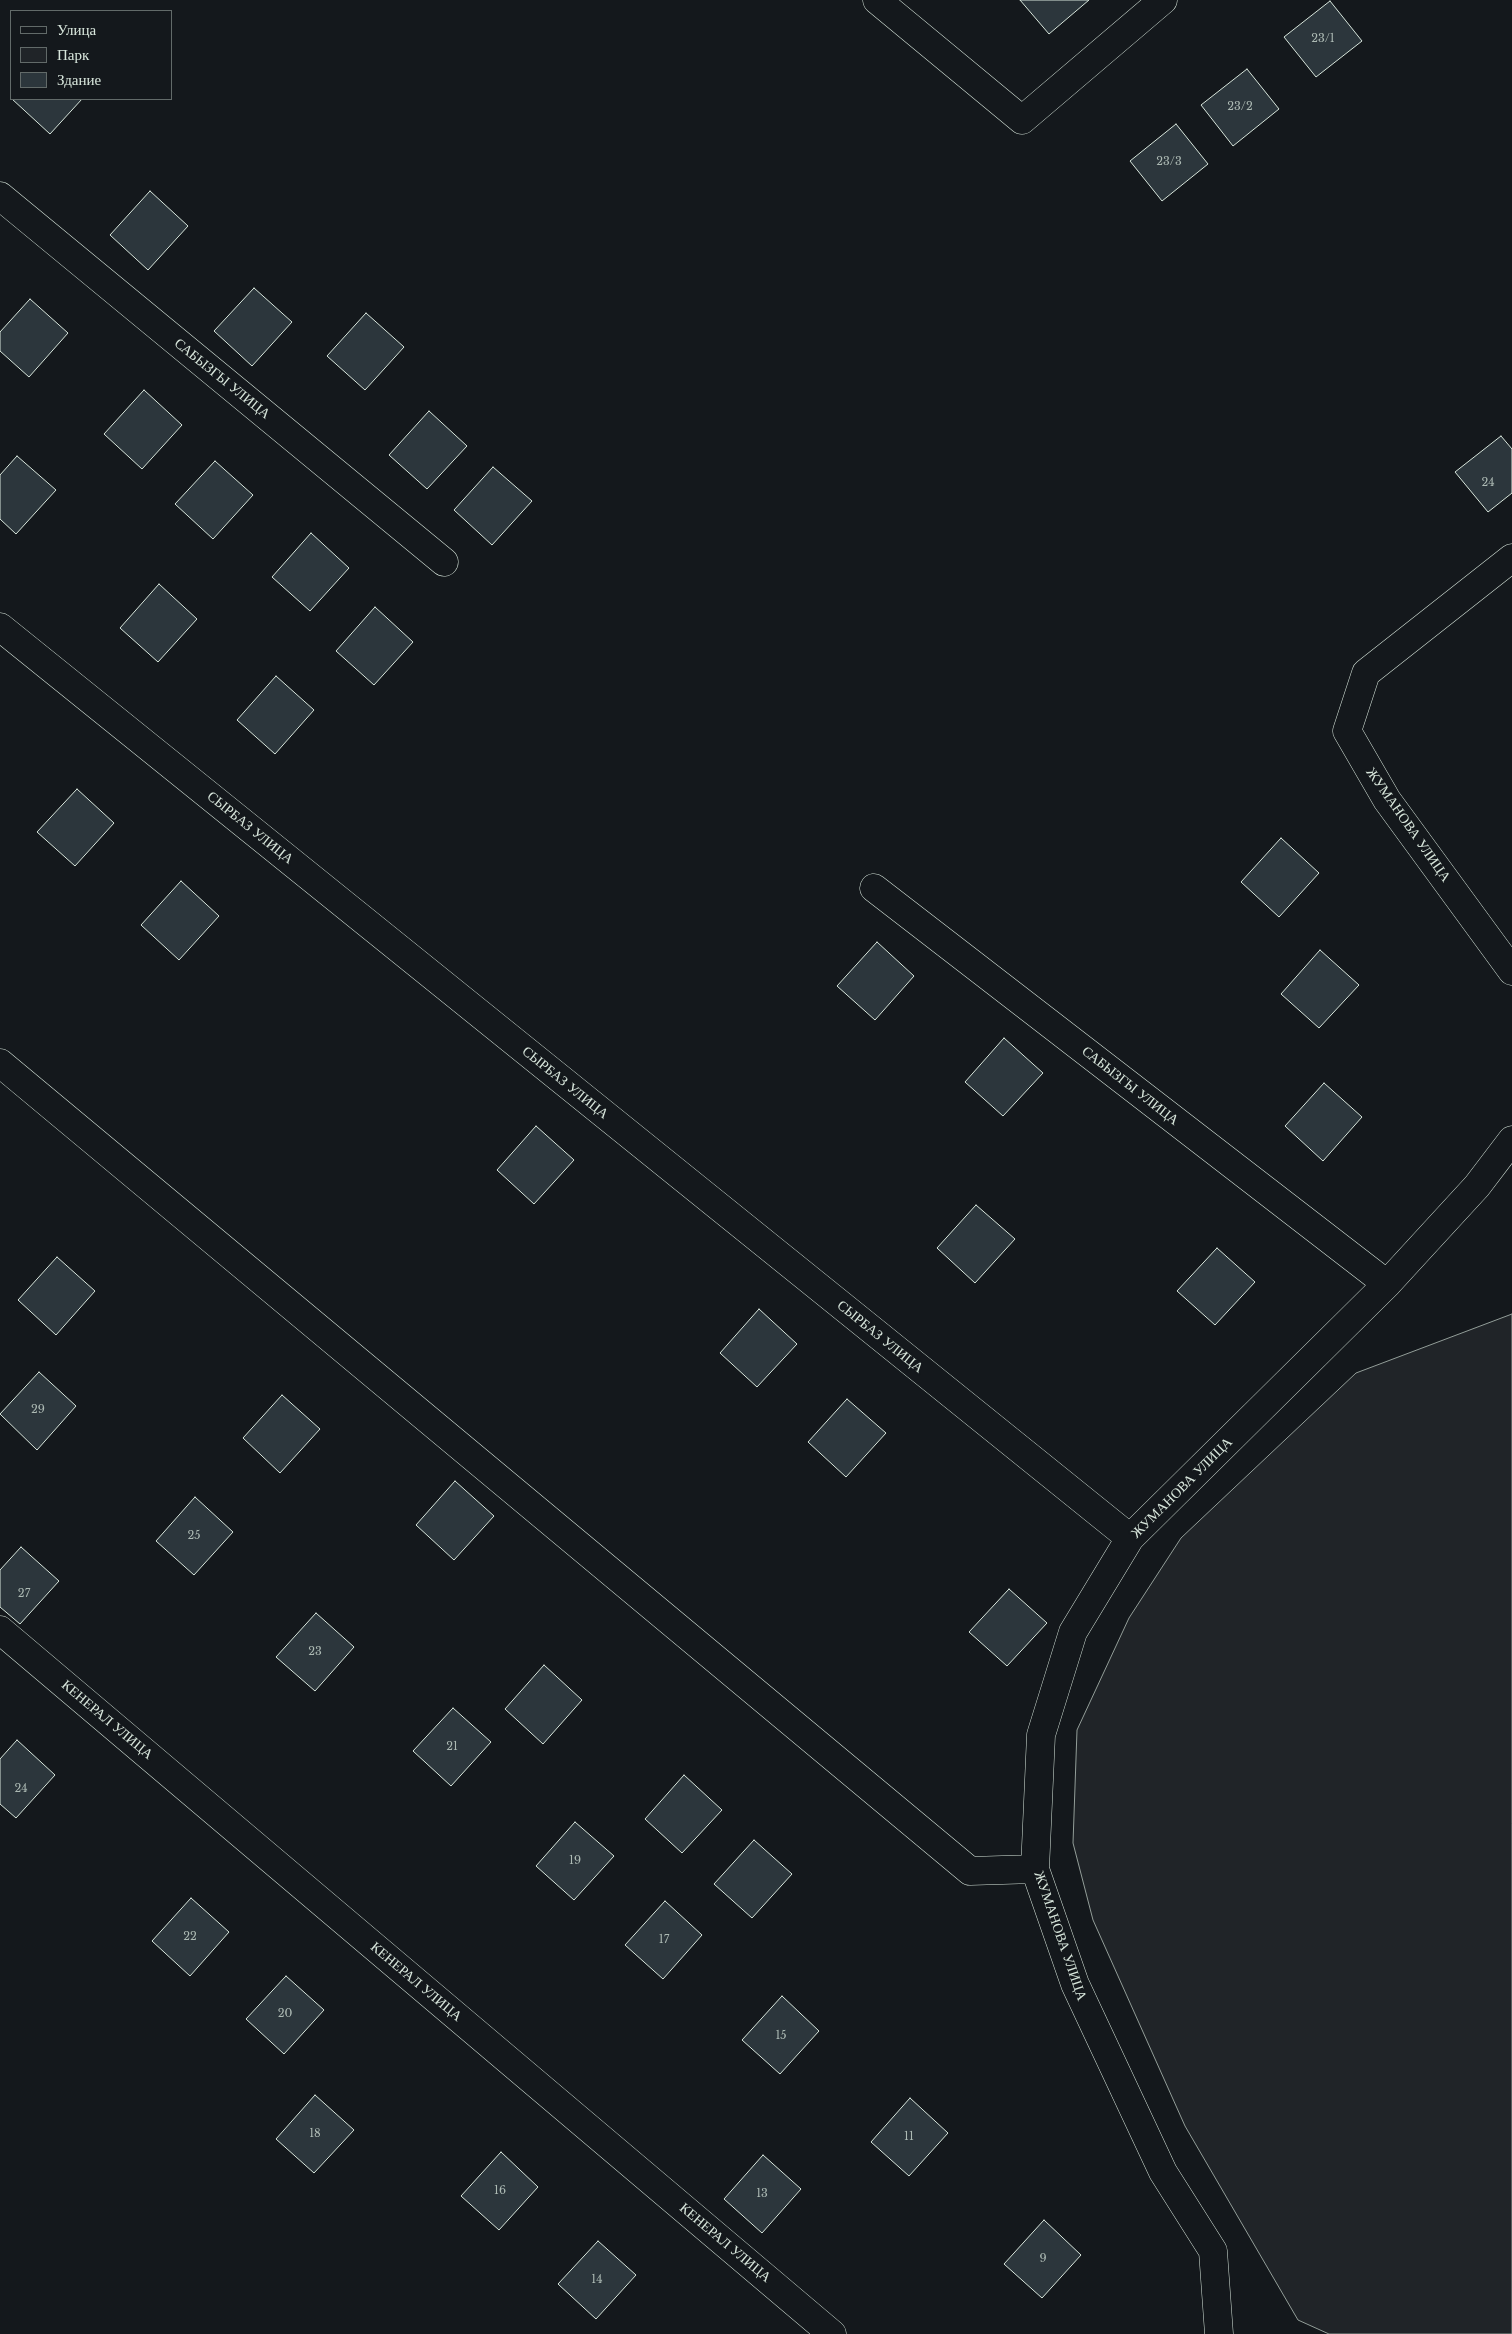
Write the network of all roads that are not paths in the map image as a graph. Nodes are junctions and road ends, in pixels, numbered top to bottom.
1 (877, 0) edge
2 (1163, 0) edge
3 (0, 196) edge
4 (1512, 558) edge
5 (444, 562) dead end
6 (0, 627) edge
7 (874, 888) dead end
8 (1512, 971) edge
9 (0, 1063) edge
10 (1512, 1140) edge
11 (1387, 1284) junction
12 (1130, 1538) junction
13 (0, 1630) edge
14 (1035, 1869) junction
15 (832, 2334) edge
16 (1219, 2334) edge

1 - 2 street
3 - 5 street, САБЫЗГЫ УЛИЦА
4 - 8 street, ЖУМАНОВА УЛИЦА
6 - 12 street, СЫРБАЗ УЛИЦА
7 - 11 street, САБЫЗГЫ УЛИЦА
9 - 14 street
10 - 11 street, ЖУМАНОВА УЛИЦА
11 - 12 street, ЖУМАНОВА УЛИЦА
12 - 14 street, ЖУМАНОВА УЛИЦА
13 - 15 street, КЕНЕРАЛ УЛИЦА
14 - 16 street, ЖУМАНОВА УЛИЦА

